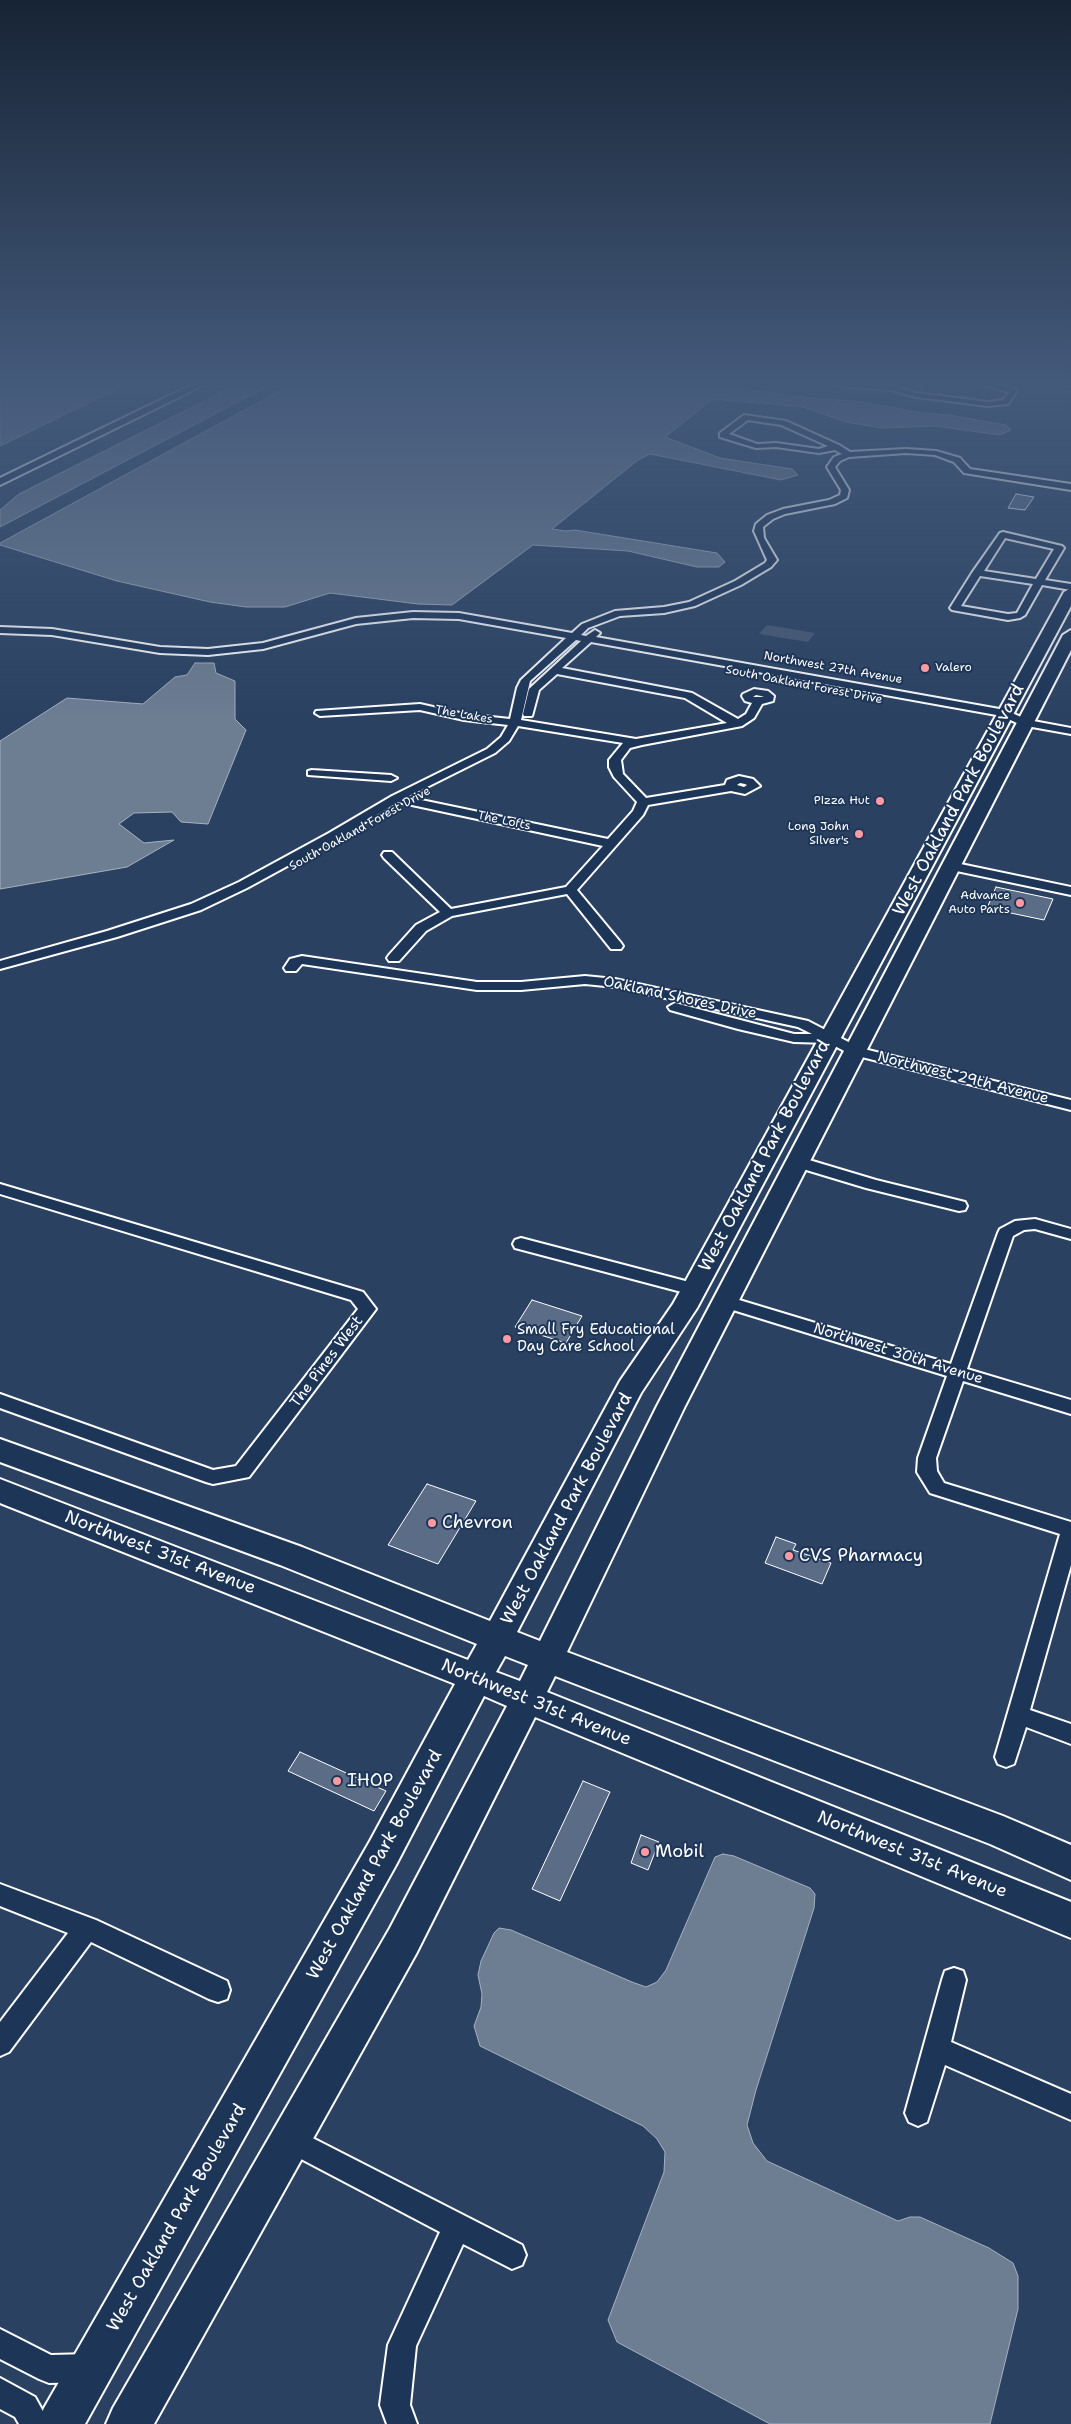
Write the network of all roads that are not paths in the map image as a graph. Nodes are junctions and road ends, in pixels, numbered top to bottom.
1 (844, 496) edge
2 (979, 571) junction
3 (1040, 580) junction
4 (1071, 583) edge
5 (1071, 587) edge
6 (1071, 592) edge
7 (634, 612) junction
8 (0, 630) edge
9 (0, 635) edge
10 (1071, 635) edge
11 (570, 639) junction
12 (586, 642) junction
13 (554, 670) junction
14 (758, 702) dead end
15 (320, 713) dead end
16 (1003, 718) junction
17 (521, 723) junction
18 (1025, 723) junction
19 (738, 724) junction
20 (1071, 731) edge
21 (638, 745) junction
22 (312, 773) dead end
23 (390, 778) dead end
24 (731, 787) dead end
25 (401, 800) junction
26 (644, 802) junction
27 (612, 844) junction
28 (388, 855) dead end
29 (306, 856) joint
30 (929, 856) junction
31 (951, 866) junction
32 (939, 888) junction
33 (570, 890) junction
34 (1071, 891) edge
35 (189, 913) junction
36 (448, 913) junction
37 (616, 946) dead end
38 (394, 958) dead end
39 (0, 966) edge
40 (284, 966) dead end
41 (0, 974) edge
42 (829, 1039) junction
43 (855, 1051) junction
44 (1071, 1105) edge
45 (799, 1162) junction
46 (0, 1189) edge
47 (960, 1206) dead end
48 (1071, 1234) edge
49 (521, 1244) dead end
50 (699, 1278) junction
51 (726, 1302) junction
52 (708, 1336) junction
53 (958, 1372) junction
54 (0, 1401) edge
55 (1071, 1406) edge
56 (0, 1450) edge
57 (0, 1490) edge
58 (1071, 1530) edge
59 (498, 1638) junction
60 (546, 1658) junction
61 (476, 1678) junction
62 (527, 1700) junction
63 (1019, 1715) junction
64 (1071, 1734) edge
65 (1006, 1757) dead end
66 (1071, 1863) edge
67 (0, 1895) edge
68 (1071, 1920) edge
69 (87, 1928) junction
70 (954, 1980) dead end
71 (218, 1990) dead end
72 (0, 2043) edge
73 (937, 2049) junction
74 (1071, 2107) edge
75 (918, 2113) dead end
76 (291, 2140) junction
77 (456, 2228) junction
78 (512, 2255) dead end
79 (0, 2343) edge
80 (91, 2368) junction
81 (0, 2392) edge
82 (35, 2424) edge
83 (60, 2424) edge
84 (129, 2424) edge
85 (402, 2424) edge

1 - 7 street
2 - 3 street
2 - 3 street
2 - 3 street
3 - 4 street
3 - 5 street
6 - 16 main road, West Oakland Park Boulevard
7 - 11 street
7 - 12 street
8 - 11 street
9 - 11 street, South Oakland Forest Drive
10 - 18 main road, West Oakland Park Boulevard
11 - 12 street, South Oakland Forest Drive
11 - 17 street, South Oakland Forest Drive
12 - 13 street, South Oakland Forest Drive
12 - 16 street, South Oakland Forest Drive
13 - 17 street, South Oakland Forest Drive
13 - 19 street
14 - 19 street
15 - 17 street, The Lakes
16 - 18 street, South Oakland Forest Drive
16 - 30 main road, West Oakland Park Boulevard
17 - 21 street, The Lakes
17 - 25 street, South Oakland Forest Drive
18 - 20 street
18 - 31 main road, West Oakland Park Boulevard
19 - 21 street
21 - 26 street
22 - 23 street
24 - 26 street
25 - 27 street, The Lofts
25 - 29 street, South Oakland Forest Drive
26 - 27 street
27 - 33 street
28 - 36 street
29 - 35 street, South Oakland Forest Drive
30 - 31 main road
30 - 32 main road
30 - 42 main road, West Oakland Park Boulevard
31 - 32 main road, West Oakland Park Boulevard
31 - 34 street
32 - 43 main road, West Oakland Park Boulevard
33 - 36 street
33 - 37 street
35 - 39 street, South Oakland Forest Drive
35 - 41 street, South Oakland Forest Drive
36 - 38 street
40 - 42 street, Oakland Shores Drive
42 - 43 street, Oakland Shores Drive
42 - 50 main road, West Oakland Park Boulevard
43 - 44 street, Northwest 29th Avenue
43 - 45 main road, West Oakland Park Boulevard
45 - 47 street
45 - 51 main road, West Oakland Park Boulevard
46 - 54 street, The Pines West
48 - 53 street
49 - 50 street
50 - 51 main road
50 - 52 main road
50 - 59 main road, West Oakland Park Boulevard
51 - 52 main road, West Oakland Park Boulevard
51 - 53 street, Northwest 30th Avenue
52 - 60 main road, West Oakland Park Boulevard
53 - 55 street, Northwest 30th Avenue
53 - 58 street
56 - 59 main road
57 - 61 main road, Northwest 31st Avenue
58 - 63 street
59 - 60 main road
59 - 61 main road, West Oakland Park Boulevard
60 - 62 main road, West Oakland Park Boulevard
60 - 66 main road
61 - 62 main road, Northwest 31st Avenue
61 - 80 main road, West Oakland Park Boulevard
62 - 68 main road, Northwest 31st Avenue
62 - 76 main road, West Oakland Park Boulevard
63 - 64 street
63 - 65 street
67 - 69 street
69 - 71 street
69 - 72 street
70 - 73 street
73 - 74 street
73 - 75 street
76 - 77 street
76 - 84 main road, West Oakland Park Boulevard
77 - 78 street
77 - 85 street
79 - 80 street
80 - 83 main road, West Oakland Park Boulevard
81 - 82 street

